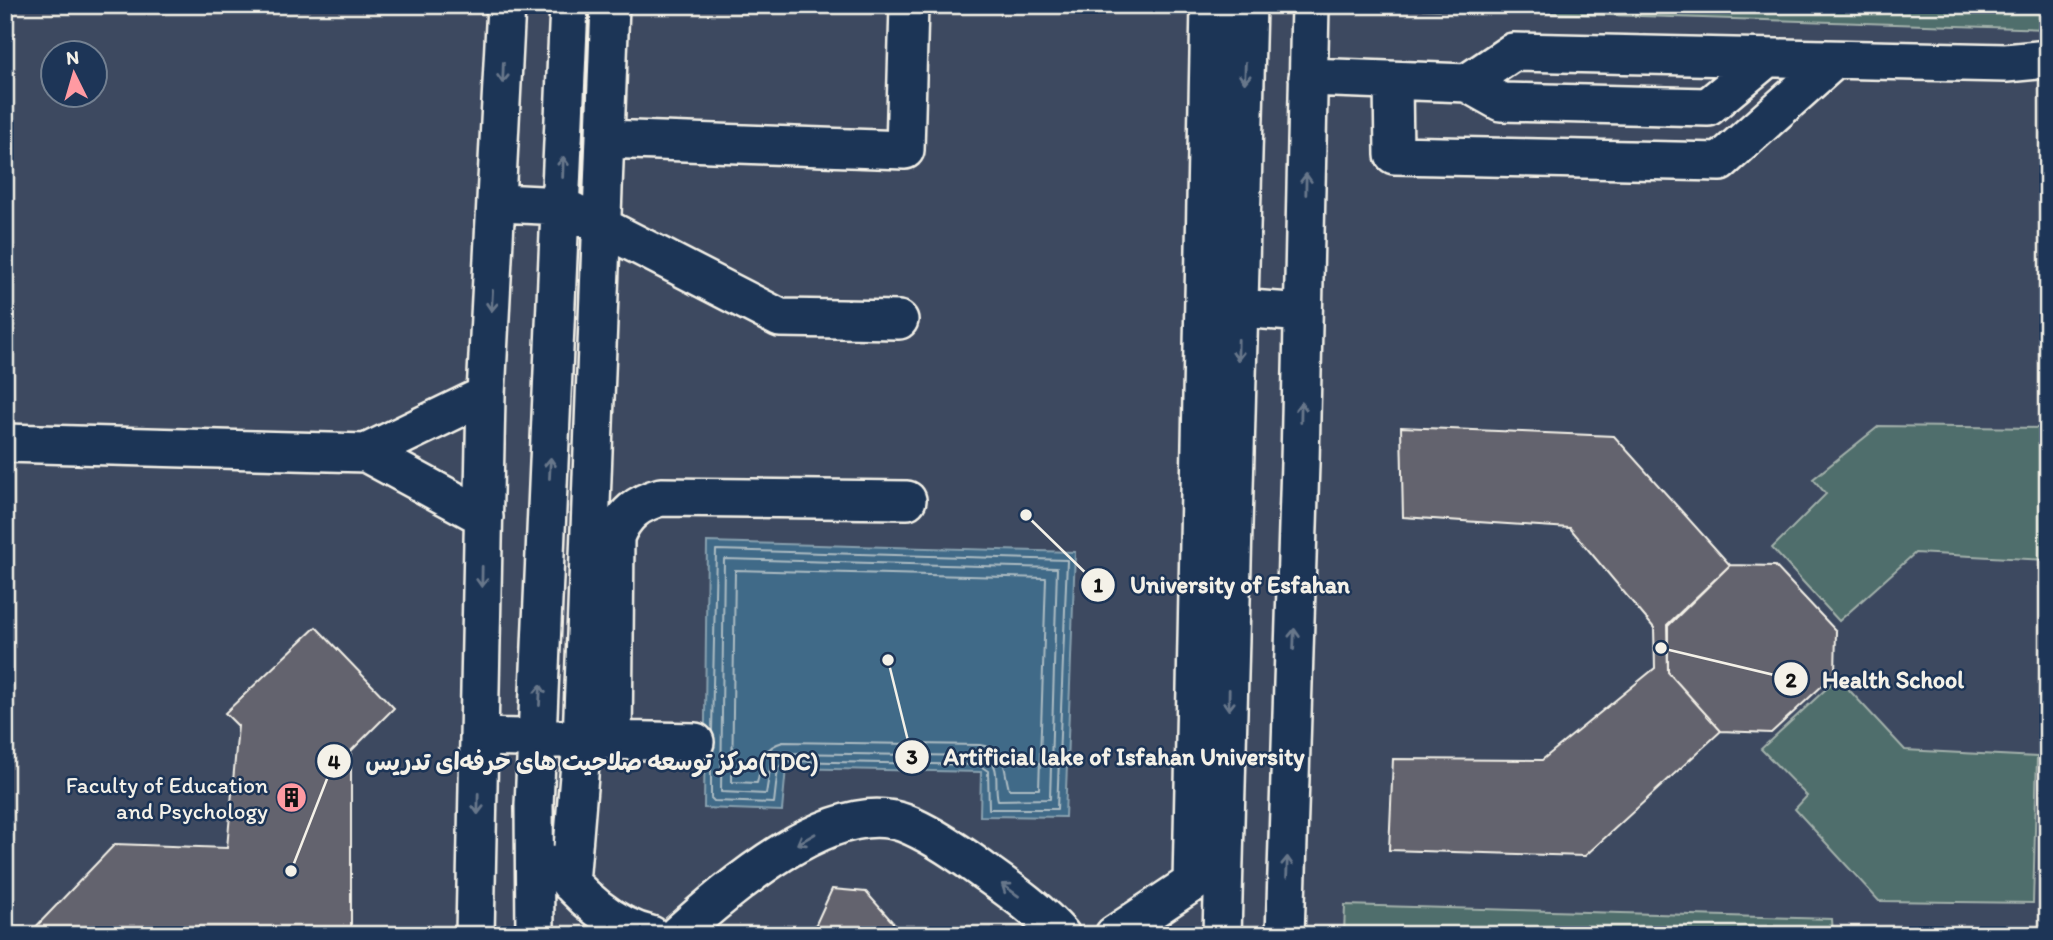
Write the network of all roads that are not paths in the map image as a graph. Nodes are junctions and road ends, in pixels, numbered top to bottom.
1 (506, 5) edge
2 (569, 5) edge
3 (610, 5) edge
4 (909, 5) edge
5 (1210, 5) edge
6 (1247, 5) edge
7 (1310, 5) edge
8 (1767, 58) junction
9 (2048, 59) edge
10 (1833, 60) junction
11 (1308, 77) junction
12 (1393, 81) junction
13 (1466, 83) junction
14 (605, 139) junction
15 (498, 202) junction
16 (562, 206) junction
17 (601, 224) junction
18 (1239, 308) junction
19 (1303, 313) junction
20 (898, 320) dead end
21 (486, 395) junction
22 (5, 443) edge
23 (366, 453) junction
24 (907, 500) dead end
25 (484, 517) junction
26 (479, 737) junction
27 (538, 740) junction
28 (597, 741) junction
29 (695, 742) dead end
30 (534, 806) junction
31 (1225, 828) junction
32 (570, 883) junction
33 (1192, 884) junction
34 (475, 935) edge
35 (535, 935) edge
36 (651, 935) edge
37 (677, 935) edge
38 (1061, 935) edge
39 (1114, 935) edge
40 (1222, 935) edge
41 (1285, 935) edge

1 -> 15 street
16 -> 2 street
3 - 14 street
4 - 14 street
5 - 33 street
6 -> 18 street
7 - 11 street
8 - 10 street
8 - 13 street
8 - 13 street
9 - 10 street
10 - 12 street
11 - 12 street
19 -> 11 street
12 - 13 street
14 - 17 street
15 - 16 street
15 -> 21 street
16 - 17 street
27 -> 16 street
17 - 20 street
17 - 28 street
18 - 19 street
18 -> 31 street
41 -> 19 street
21 - 23 street
21 - 25 street
22 - 23 street
23 - 25 street
24 - 28 street
25 -> 26 street
26 - 27 street
26 -> 34 street
27 - 28 street
27 - 30 street
28 - 29 street
28 - 32 street
30 - 32 street
30 - 35 street
31 - 33 street
31 - 40 street
32 - 36 street
33 - 39 street
38 -> 37 street

